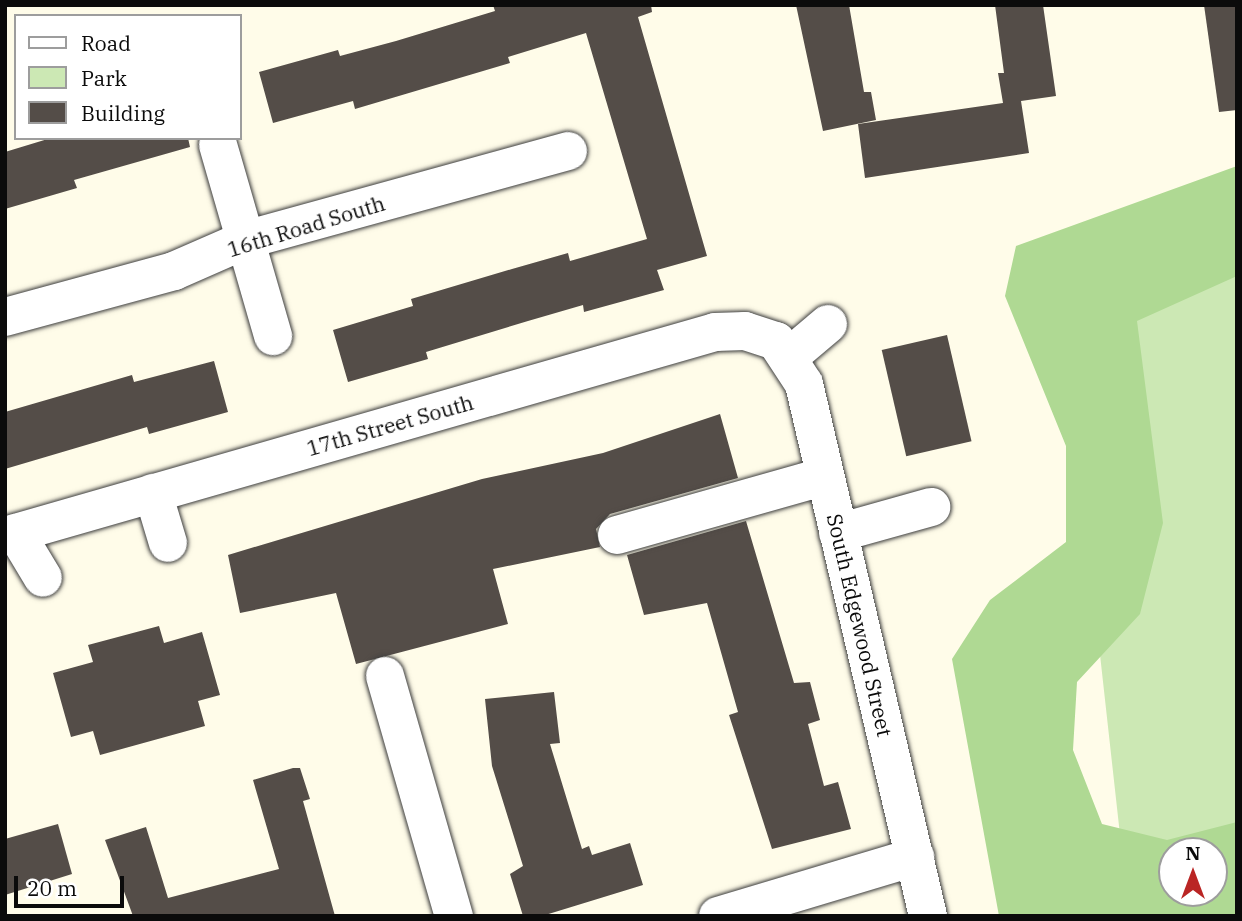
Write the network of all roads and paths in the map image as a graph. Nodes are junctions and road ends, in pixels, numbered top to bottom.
1 (218, 145) dead end
2 (568, 151) dead end
3 (245, 240) junction
4 (5, 317) edge
5 (828, 324) dead end
6 (273, 336) dead end
7 (783, 349) junction
8 (825, 476) junction
9 (153, 493) junction
10 (931, 508) dead end
11 (838, 533) junction
12 (11, 534) edge
13 (617, 535) dead end
14 (168, 543) dead end
15 (43, 578) dead end
16 (385, 676) dead end
17 (915, 857) junction
18 (454, 916) edge
19 (718, 916) edge
20 (928, 916) edge

1 - 3 street
2 - 3 street, 16th Road South
3 - 4 street, 16th Road South
3 - 6 street
5 - 7 street
7 - 8 street, South Edgewood Street
7 - 9 street, 17th Street South
8 - 11 street, South Edgewood Street
8 - 13 street
9 - 12 street, 17th Street South
9 - 14 street
10 - 11 street
11 - 17 street, South Edgewood Street
12 - 15 street
16 - 18 street
17 - 19 street
17 - 20 street, South Edgewood Street

